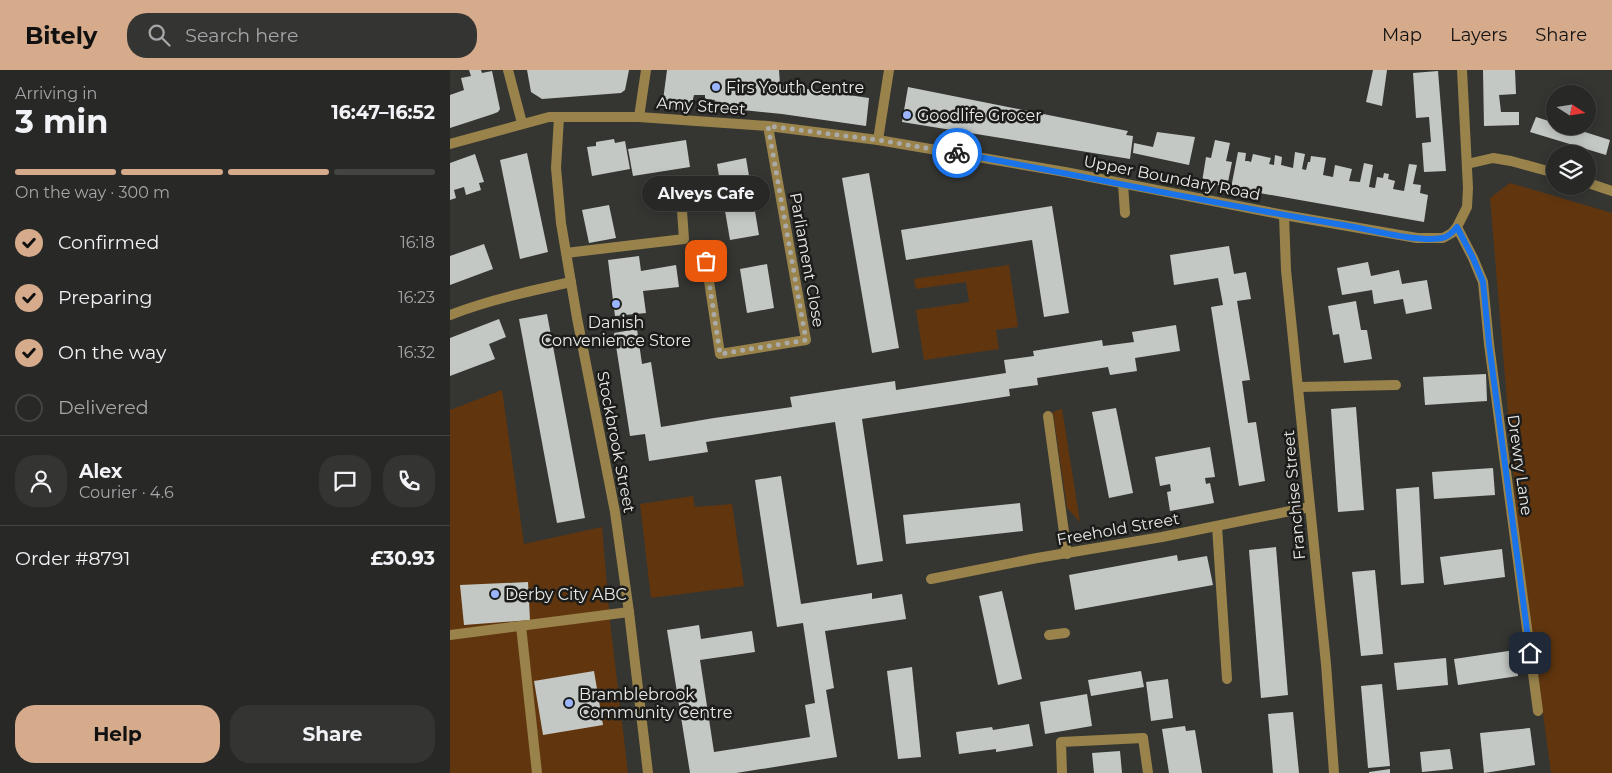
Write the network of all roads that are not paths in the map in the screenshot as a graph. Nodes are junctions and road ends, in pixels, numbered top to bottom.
1 (508, 70) edge
2 (646, 70) edge
3 (889, 70) edge
4 (1462, 70) edge
5 (559, 117) junction
6 (639, 117) junction
7 (522, 123) junction
8 (768, 126) junction
9 (878, 140) junction
10 (450, 144) edge
11 (1467, 164) junction
12 (1546, 171) edge
13 (1123, 184) junction
14 (1596, 186) edge
15 (1612, 191) edge
16 (682, 211) dead end
17 (1125, 213) dead end
18 (1284, 215) junction
19 (1457, 227) junction
20 (566, 253) junction
21 (706, 261) dead end
22 (571, 282) junction
23 (450, 315) edge
24 (1396, 386) dead end
25 (1299, 387) junction
26 (1048, 416) dead end
27 (1310, 507) junction
28 (1217, 526) junction
29 (1067, 554) junction
30 (931, 579) dead end
31 (629, 612) junction
32 (521, 626) junction
33 (1065, 633) dead end
34 (450, 635) edge
35 (1049, 635) dead end
36 (1227, 679) dead end
37 (1538, 711) dead end
38 (537, 773) edge
39 (648, 773) edge
40 (1062, 773) edge
41 (1148, 773) edge
42 (1334, 773) edge

1 - 7 street
2 - 6 street
3 - 9 street
4 - 11 street
5 - 6 street, Amy Street
5 - 7 street, Amy Street
5 - 20 street, Stockbrook Street
6 - 8 street, Amy Street
7 - 10 street, Amy Street
8 - 9 street, Amy Street
8 - 21 street, Parliament Close
9 - 13 street, Upper Boundary Road
11 - 12 street
11 - 19 street
13 - 17 street
13 - 18 street, Upper Boundary Road
14 - 15 street
16 - 20 street
18 - 19 street, Upper Boundary Road
18 - 25 street, Franchise Street
19 - 37 street, Drewry Lane
20 - 22 street, Stockbrook Street
22 - 23 street
22 - 31 street, Stockbrook Street
24 - 25 street
25 - 27 street, Franchise Street
26 - 29 street
27 - 28 street, Freehold Street
27 - 42 street, Franchise Street
28 - 29 street, Freehold Street
28 - 36 street
29 - 30 street, Freehold Street
31 - 32 street
31 - 39 street, Stockbrook Street
32 - 34 street
32 - 38 street
33 - 35 street
40 - 41 street

